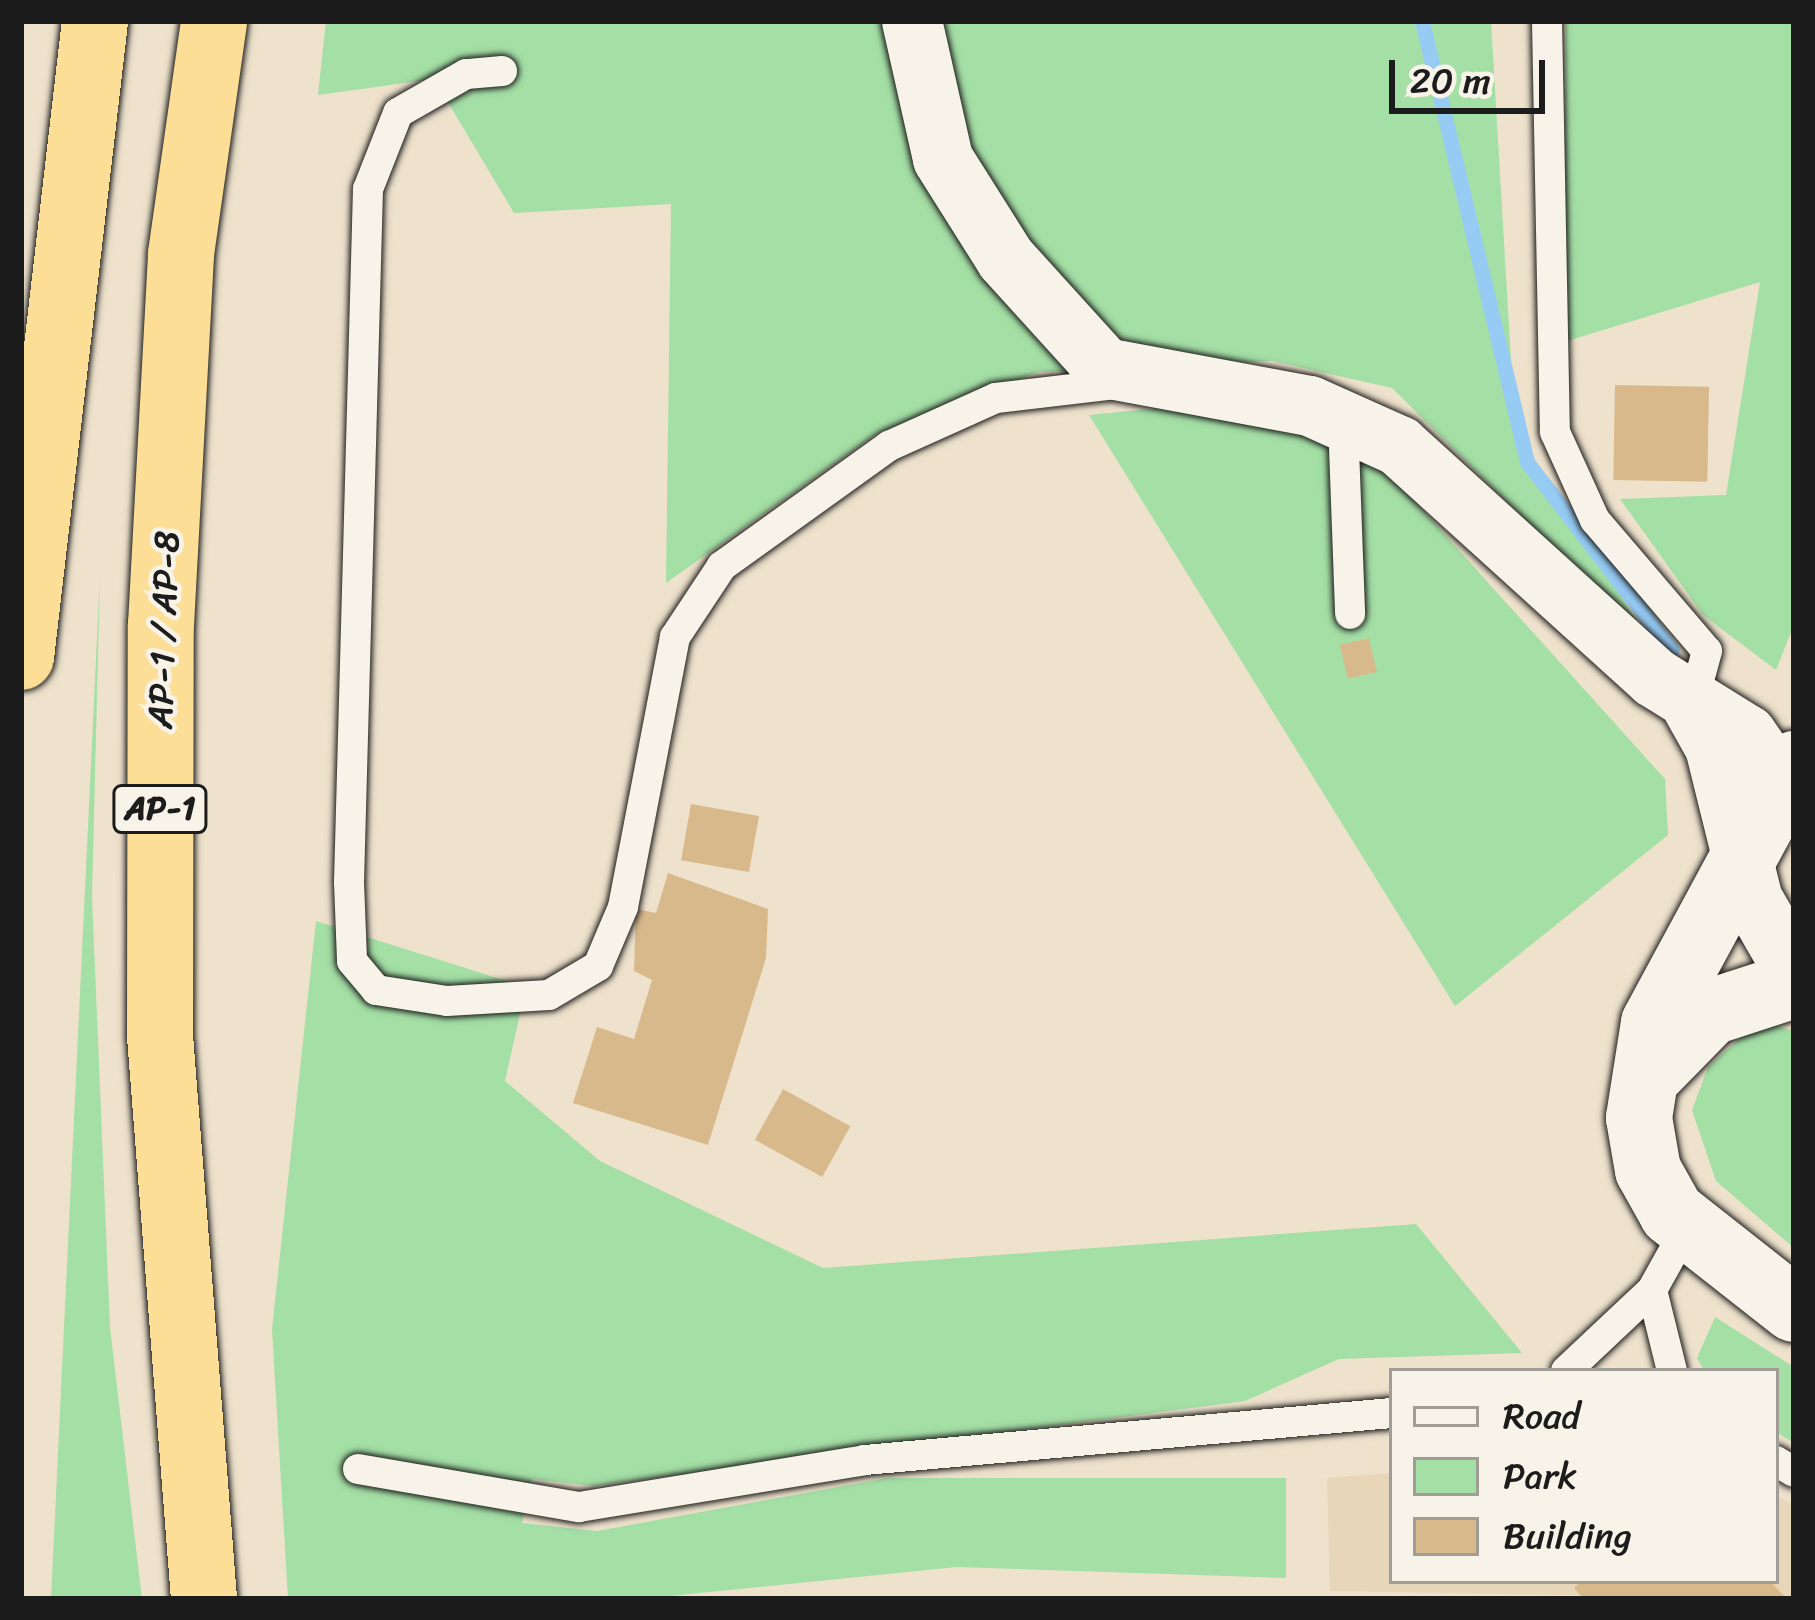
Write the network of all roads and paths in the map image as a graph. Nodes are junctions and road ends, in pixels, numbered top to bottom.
1 (95, 21) edge
2 (214, 21) edge
3 (913, 21) edge
4 (1547, 21) edge
5 (502, 71) dead end
6 (1211, 384) junction
7 (1343, 420) junction
8 (1350, 614) dead end
9 (21, 657) edge
10 (1794, 710) edge
11 (1706, 713) junction
12 (1791, 783) edge
13 (1742, 866) junction
14 (1787, 969) edge
15 (1640, 1098) junction
16 (1686, 1229) junction
17 (1652, 1290) junction
18 (1794, 1310) edge
19 (1568, 1368) edge
20 (1671, 1368) edge
21 (1389, 1413) edge
22 (358, 1469) dead end
23 (204, 1599) edge

1 - 9 highway
2 - 23 highway, AP-1 / AP-8 / AP-1
3 - 6 street
4 - 11 lane
5 - 6 lane
6 - 7 street
7 - 8 lane
7 - 11 street
10 - 11 street
11 - 12 street
11 - 13 street
12 - 13 street
13 - 14 street
13 - 15 street
14 - 15 street
15 - 16 street
16 - 17 lane
16 - 18 street
17 - 19 lane
17 - 20 lane
21 - 22 lane

